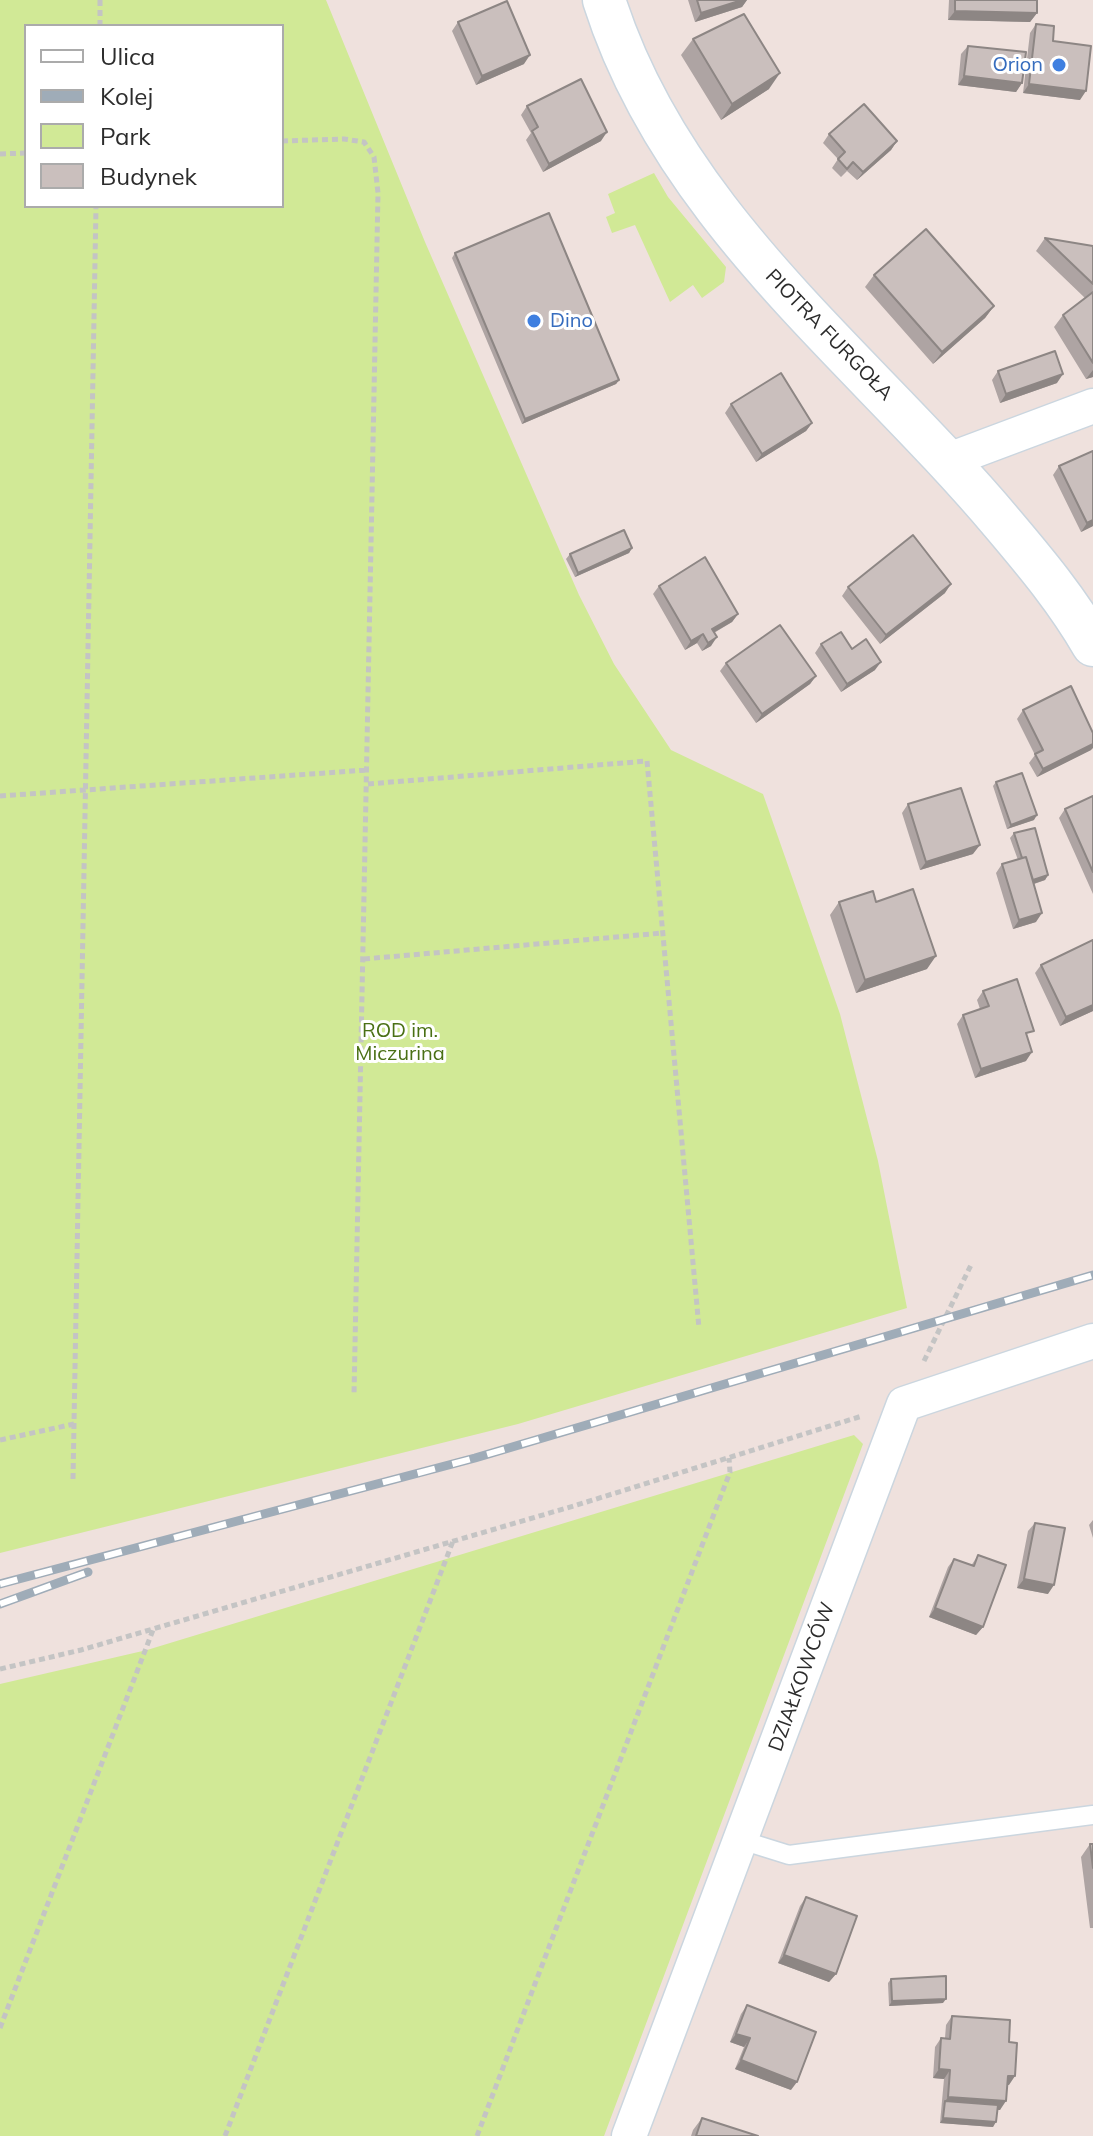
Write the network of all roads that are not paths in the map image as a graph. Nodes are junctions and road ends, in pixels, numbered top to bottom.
1 (604, 0) edge
2 (1093, 406) edge
3 (949, 460) junction
4 (1093, 645) edge
5 (1093, 1341) edge
6 (1093, 1815) edge
7 (741, 1840) junction
8 (629, 2136) edge

1 - 3 street, PIOTRA FURGOŁA
2 - 3 street
3 - 4 street, PIOTRA FURGOŁA
5 - 7 street, DZIAŁKOWCÓW
6 - 7 lane
7 - 8 street, DZIAŁKOWCÓW

